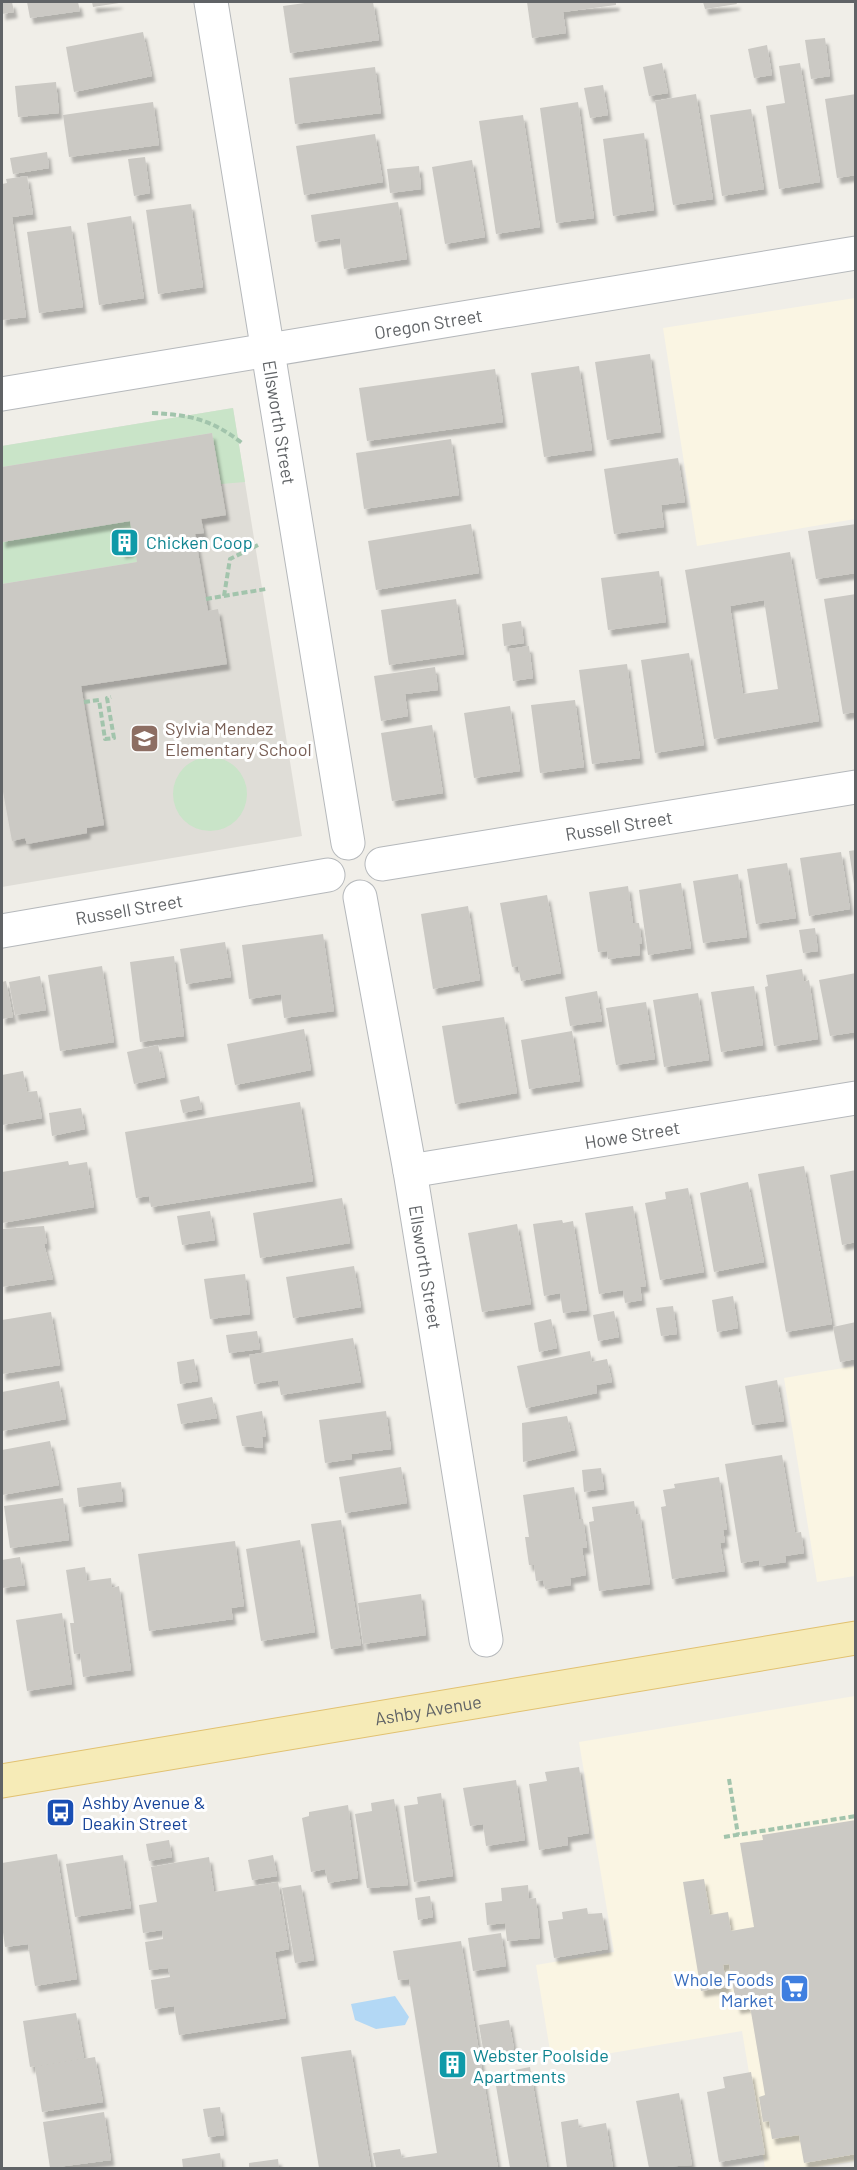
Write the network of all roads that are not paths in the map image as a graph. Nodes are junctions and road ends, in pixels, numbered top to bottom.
1 (211, 2) edge
2 (855, 253) edge
3 (267, 349) junction
4 (2, 394) edge
5 (855, 787) edge
6 (348, 843) junction
7 (382, 864) junction
8 (328, 875) junction
9 (360, 897) junction
10 (2, 931) edge
11 (855, 1098) edge
12 (410, 1171) junction
13 (855, 1638) edge
14 (486, 1640) dead end
15 (2, 1780) edge

1 - 3 street, Ellsworth Street
2 - 3 street, Oregon Street
3 - 4 street, Oregon Street
3 - 6 street, Ellsworth Street
5 - 7 street, Russell Street
6 - 7 street
6 - 8 street
7 - 9 street
8 - 9 street
8 - 10 street, Russell Street
9 - 12 street, Ellsworth Street
11 - 12 street, Howe Street
12 - 14 street, Ellsworth Street
13 - 15 main road, Ashby Avenue

